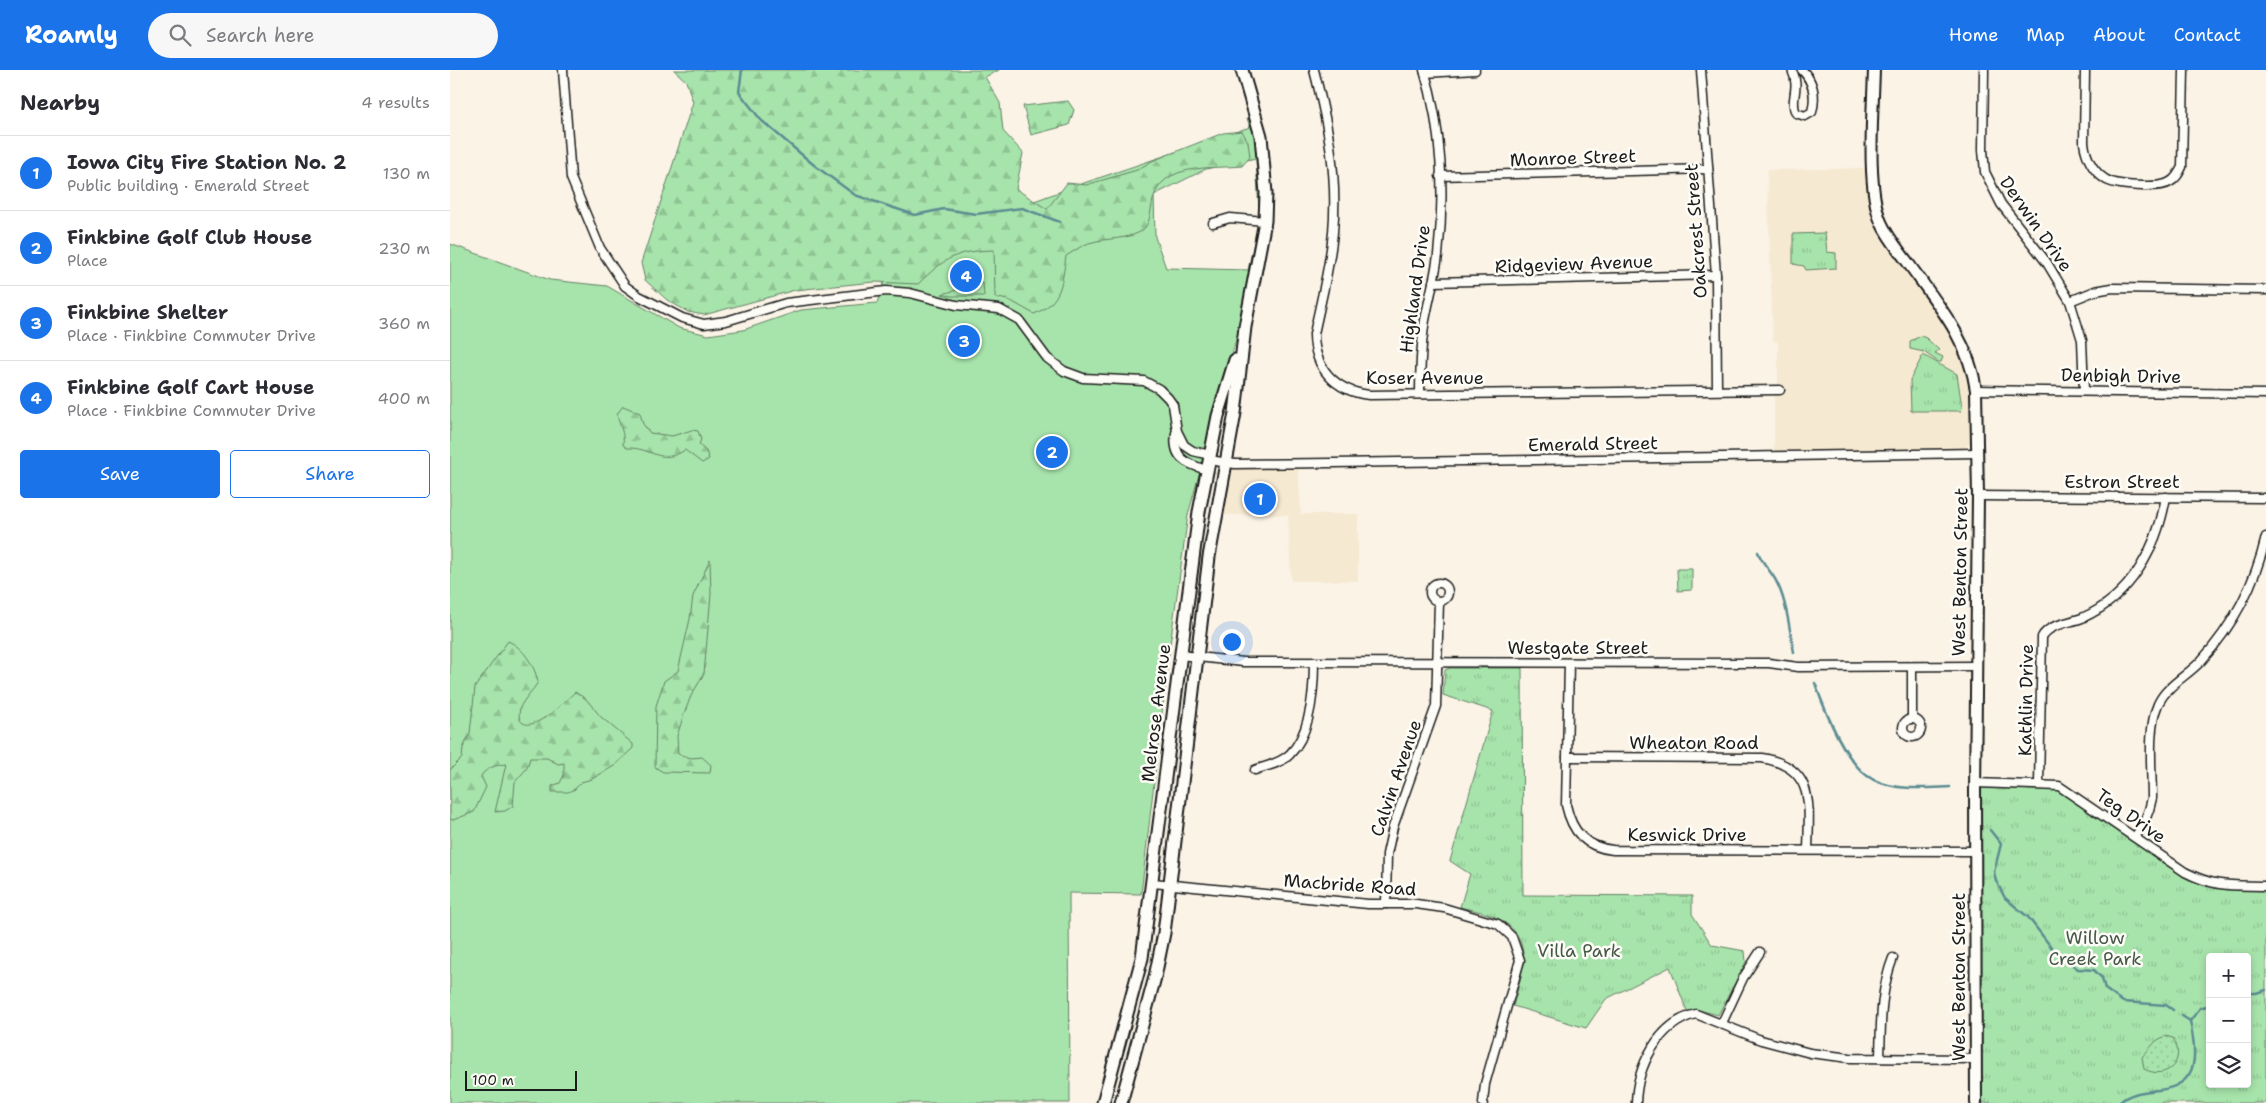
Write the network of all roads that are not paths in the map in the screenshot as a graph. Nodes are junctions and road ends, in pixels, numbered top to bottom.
1 (563, 70) edge
2 (1242, 70) edge
3 (1314, 70) edge
4 (1476, 70) edge
5 (1701, 70) edge
6 (1792, 70) edge
7 (1802, 70) edge
8 (1874, 70) edge
9 (1984, 70) edge
10 (2085, 70) edge
11 (2184, 70) edge
12 (1424, 72) edge
13 (1708, 169) junction
14 (1440, 176) junction
15 (1265, 221) junction
16 (1213, 223) dead end
17 (1716, 275) junction
18 (1433, 282) junction
19 (2266, 290) edge
20 (2070, 301) junction
21 (1245, 327) junction
22 (1717, 390) junction
23 (1780, 390) dead end
24 (1976, 390) junction
25 (2084, 391) junction
26 (1420, 394) junction
27 (2266, 394) edge
28 (1177, 431) junction
29 (1977, 453) junction
30 (1209, 462) junction
31 (1226, 462) junction
32 (1978, 496) junction
33 (2166, 497) junction
34 (2266, 498) edge
35 (2266, 537) edge
36 (1439, 601) dead end
37 (1180, 655) junction
38 (1197, 657) junction
39 (1314, 662) junction
40 (1439, 662) junction
41 (1569, 663) junction
42 (1976, 666) junction
43 (1912, 667) junction
44 (1912, 718) dead end
45 (1567, 757) junction
46 (1255, 770) dead end
47 (1975, 783) junction
48 (2040, 784) junction
49 (2135, 837) junction
50 (1808, 850) junction
51 (1975, 851) junction
52 (1153, 883) junction
53 (1170, 885) junction
54 (2266, 886) edge
55 (1386, 904) junction
56 (1760, 952) dead end
57 (1893, 958) dead end
58 (1722, 1023) junction
59 (1880, 1058) junction
60 (1975, 1059) junction
61 (1103, 1103) edge
62 (1120, 1103) edge
63 (1483, 1103) edge
64 (1636, 1103) edge
65 (1976, 1103) edge

1 - 28 street
2 - 15 main road, Melrose Avenue
3 - 26 street, Koser Avenue
4 - 12 street
5 - 13 street, Oakcrest Street
6 - 7 street
8 - 24 street, West Benton Street
9 - 20 street, Derwin Drive
10 - 11 street
12 - 14 street, Highland Drive
13 - 14 street, Monroe Street
13 - 17 street, Oakcrest Street
14 - 18 street, Highland Drive
15 - 16 street
15 - 21 main road, Melrose Avenue
17 - 18 street, Ridgeview Avenue
17 - 22 street, Oakcrest Street
18 - 26 street, Highland Drive
19 - 20 street
20 - 25 street, Derwin Drive
21 - 30 main road, Melrose Avenue
21 - 31 main road, Melrose Avenue
22 - 23 street, Koser Avenue
22 - 26 street, Koser Avenue
24 - 25 street, Denbigh Drive
24 - 29 street, West Benton Street
25 - 27 street, Denbigh Drive
28 - 30 street
28 - 30 street
29 - 31 street, Emerald Street
29 - 32 street, West Benton Street
30 - 31 street, Emerald Street
30 - 37 main road, Melrose Avenue
31 - 38 main road, Melrose Avenue
32 - 33 street, Estron Street
32 - 42 street, West Benton Street
33 - 34 street, Estron Street
33 - 48 street, Kathlin Drive
35 - 49 street
36 - 40 street, Calvin Avenue
37 - 38 street, Westgate Street
37 - 52 main road, Melrose Avenue
38 - 39 street, Westgate Street
38 - 53 main road, Melrose Avenue
39 - 40 street, Westgate Street
39 - 46 street
40 - 41 street, Westgate Street
40 - 55 street, Calvin Avenue
41 - 43 street, Westgate Street
41 - 45 street, Keswick Drive
42 - 43 street, Westgate Street
42 - 47 street, West Benton Street
43 - 44 street
45 - 50 street, Wheaton Road
45 - 50 street, Keswick Drive
47 - 48 street, Teg Drive
47 - 51 street, West Benton Street
48 - 49 street, Teg Drive
49 - 54 street, Teg Drive
50 - 51 street, Keswick Drive
51 - 60 street, West Benton Street
52 - 53 street, Macbride Road
52 - 61 main road, Melrose Avenue
53 - 55 street, Macbride Road
53 - 62 main road, Melrose Avenue
55 - 63 street, Macbride Road
56 - 58 street
57 - 59 street
58 - 59 street
58 - 64 street
59 - 60 street
60 - 65 street, West Benton Street

